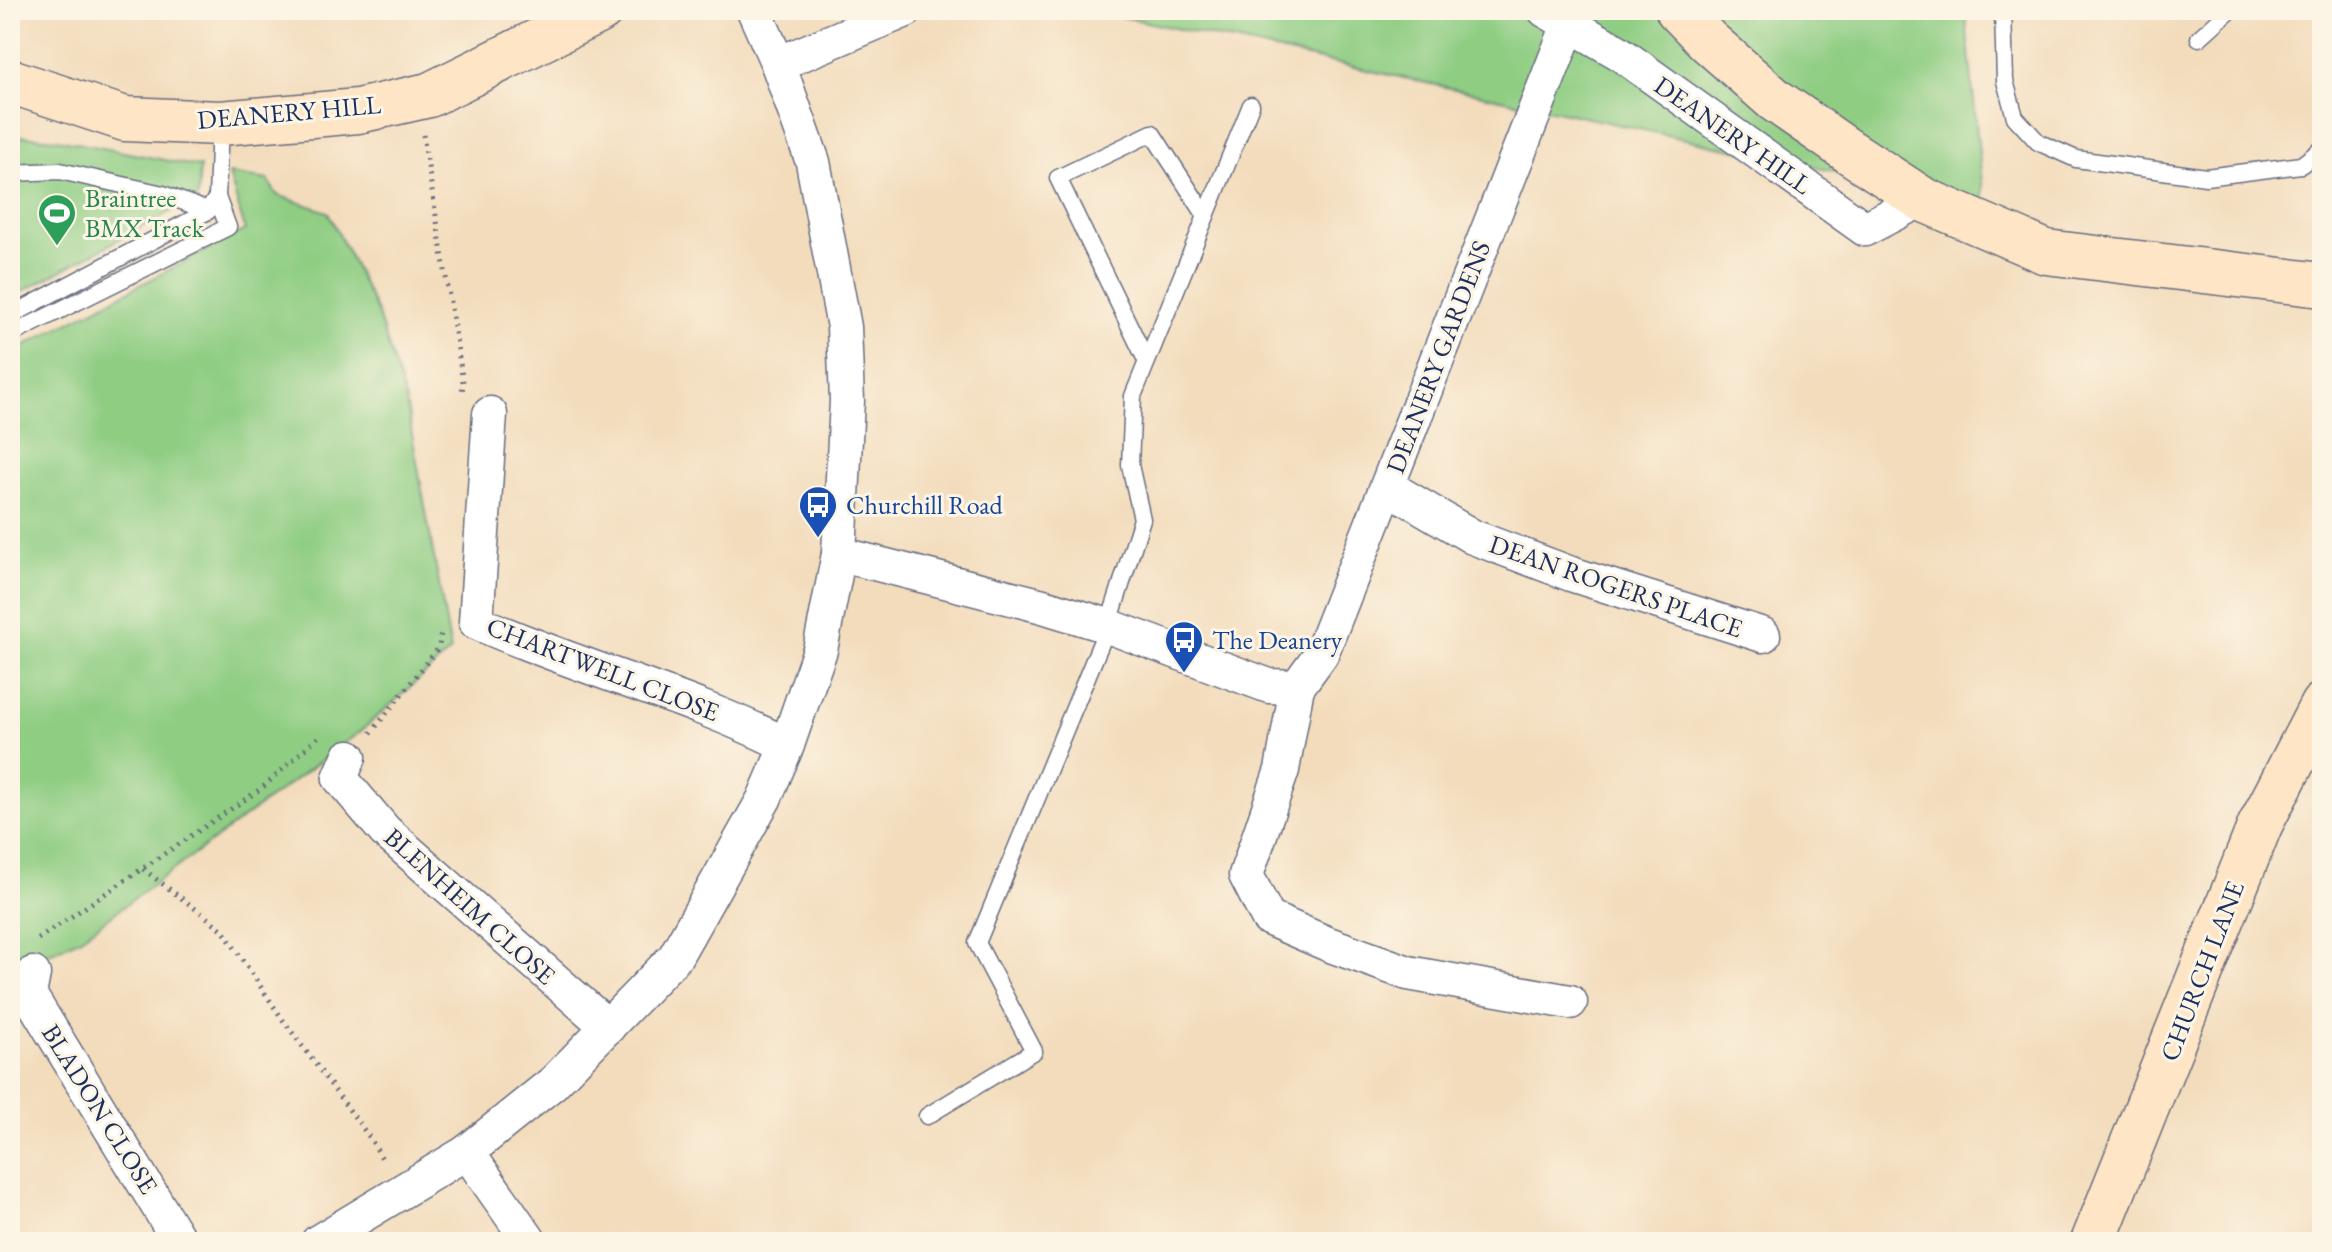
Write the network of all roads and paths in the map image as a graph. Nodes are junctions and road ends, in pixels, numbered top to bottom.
1 (601, 10) edge
2 (754, 10) edge
3 (906, 10) edge
4 (1678, 10) edge
5 (2003, 10) edge
6 (2230, 10) edge
7 (1558, 16) edge
8 (2199, 38) dead end
9 (778, 64) junction
10 (10, 81) edge
11 (417, 97) junction
12 (1251, 105) dead end
13 (220, 123) junction
14 (2322, 149) edge
15 (10, 173) edge
16 (1922, 199) junction
17 (212, 204) junction
18 (1206, 216) junction
19 (2322, 285) edge
20 (10, 316) edge
21 (10, 335) edge
22 (1146, 360) junction
23 (476, 406) joint
24 (1388, 487) junction
25 (839, 554) junction
26 (442, 616) dead end
27 (1108, 626) junction
28 (1763, 635) dead end
29 (1297, 687) junction
30 (2322, 705) edge
31 (787, 745) junction
32 (339, 771) junction
33 (143, 869) junction
34 (30, 960) joint
35 (1570, 1002) dead end
36 (608, 1027) junction
37 (927, 1116) dead end
38 (467, 1152) junction
39 (400, 1192) junction
40 (180, 1242) edge
41 (318, 1242) edge
42 (530, 1242) edge
43 (2093, 1242) edge

1 - 11 main road, DEANERY HILL
2 - 9 street
3 - 9 street
4 - 16 main road, DEANERY HILL
5 - 14 lane
6 - 8 lane
7 - 16 street, DEANERY HILL
7 - 24 street, DEANERY GARDENS
9 - 25 street
10 - 13 main road, DEANERY HILL
11 - 13 main road, DEANERY HILL
11 - 23 path
12 - 18 lane
13 - 17 lane
15 - 17 lane
16 - 19 main road, DEANERY HILL
17 - 20 lane
17 - 21 lane
18 - 22 lane
18 - 22 lane
22 - 27 lane
23 - 31 street, CHARTWELL CLOSE
24 - 28 street, DEAN ROGERS PLACE
24 - 29 street, DEANERY GARDENS
25 - 27 street
25 - 31 street
26 - 32 path
27 - 29 street
27 - 37 lane
29 - 35 street, DEANERY GARDENS
30 - 43 main road, CHURCH LANE
31 - 36 street
32 - 33 path
32 - 36 street, BLENHEIM CLOSE
33 - 34 path
33 - 39 path
34 - 40 street, BLADON CLOSE
36 - 38 street
38 - 39 street
38 - 42 street
39 - 41 street

